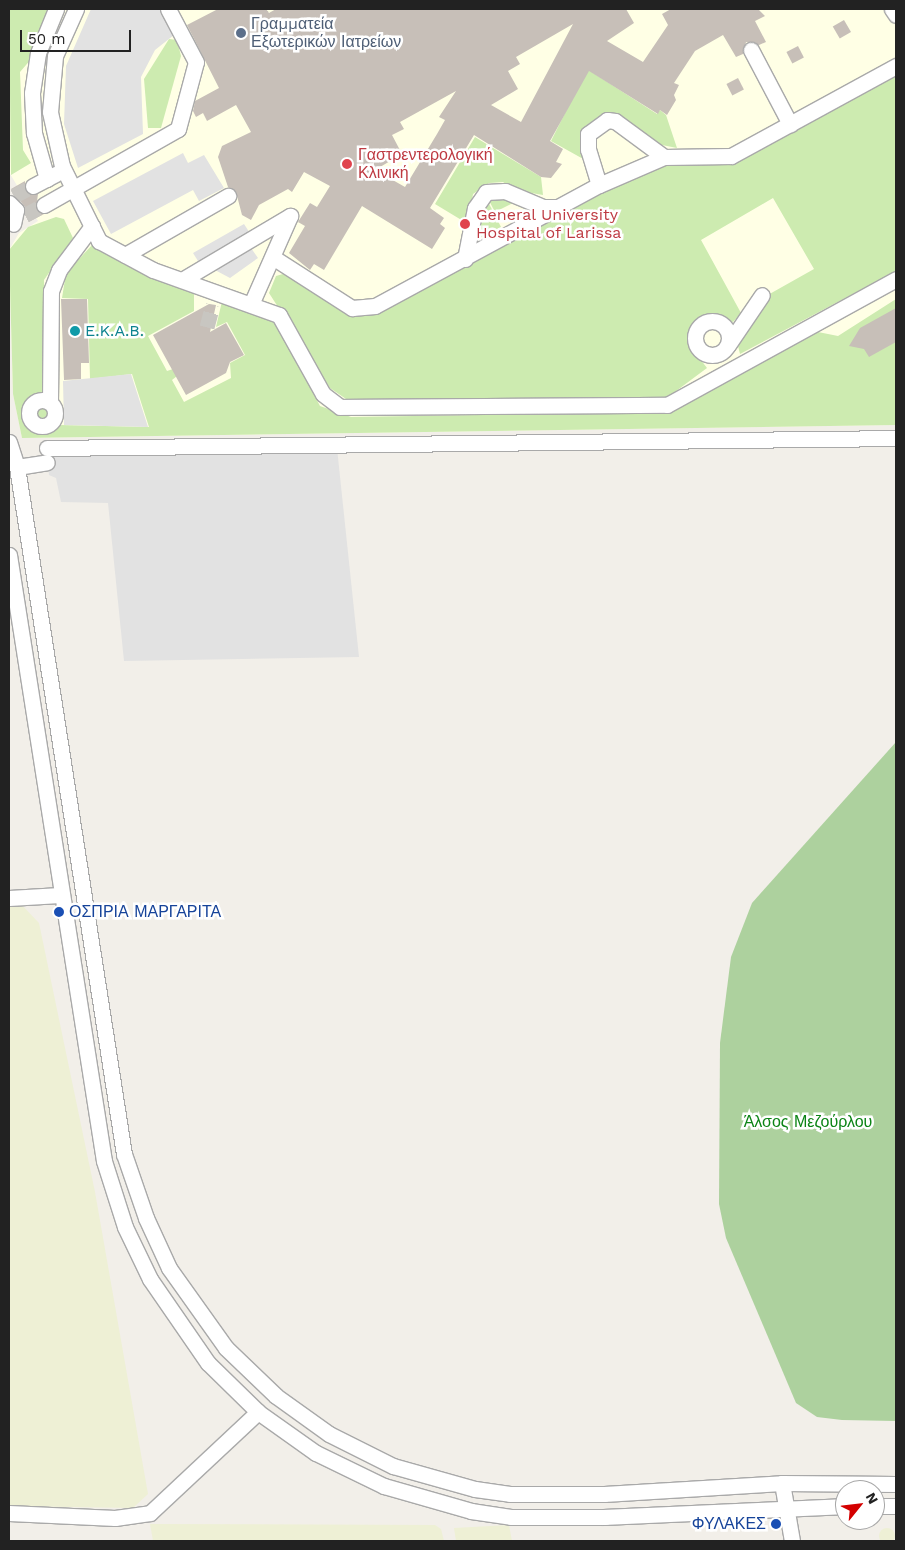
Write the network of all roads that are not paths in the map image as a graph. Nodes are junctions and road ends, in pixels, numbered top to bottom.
1 (56, 9) edge
2 (76, 9) edge
3 (168, 9) edge
4 (892, 9) edge
5 (896, 15) edge
6 (750, 50) dead end
7 (896, 66) edge
8 (790, 124) junction
9 (664, 157) junction
10 (64, 170) junction
11 (47, 179) junction
12 (599, 185) junction
13 (33, 186) tunnel mouth
14 (72, 187) junction
15 (228, 196) dead end
16 (11, 200) edge
17 (44, 205) tunnel mouth
18 (562, 206) junction
19 (16, 222) edge
20 (92, 226) junction
21 (125, 256) junction
22 (274, 258) junction
23 (466, 260) junction
24 (896, 279) edge
25 (182, 280) junction
26 (762, 295) dead end
27 (252, 302) junction
28 (722, 377) junction
29 (50, 402) dead end
30 (896, 438) edge
31 (9, 442) edge
32 (17, 467) junction
33 (9, 556) edge
34 (60, 895) junction
35 (9, 898) edge
36 (258, 1412) junction
37 (782, 1483) junction
38 (896, 1484) edge
39 (786, 1506) junction
40 (835, 1506) edge
41 (9, 1513) edge
42 (792, 1541) edge

1 - 11 street
2 - 10 street
3 - 14 street
4 - 5 street
6 - 8 street
7 - 8 street
8 - 9 street
9 - 12 street
9 - 12 street
10 - 11 street
10 - 14 street
11 - 13 street
12 - 18 street
14 - 17 street
14 - 20 street
15 - 21 street
16 - 19 street
18 - 23 street
18 - 23 street
20 - 21 street
20 - 29 street
21 - 25 street
22 - 23 street
22 - 25 street
22 - 27 street
24 - 28 street
25 - 27 street
26 - 28 street
27 - 28 street
30 - 32 street
31 - 32 street
32 - 37 street
33 - 34 street
34 - 35 street
34 - 36 street
36 - 39 street
36 - 41 street
37 - 38 street
37 - 39 street
39 - 40 street
39 - 42 street

